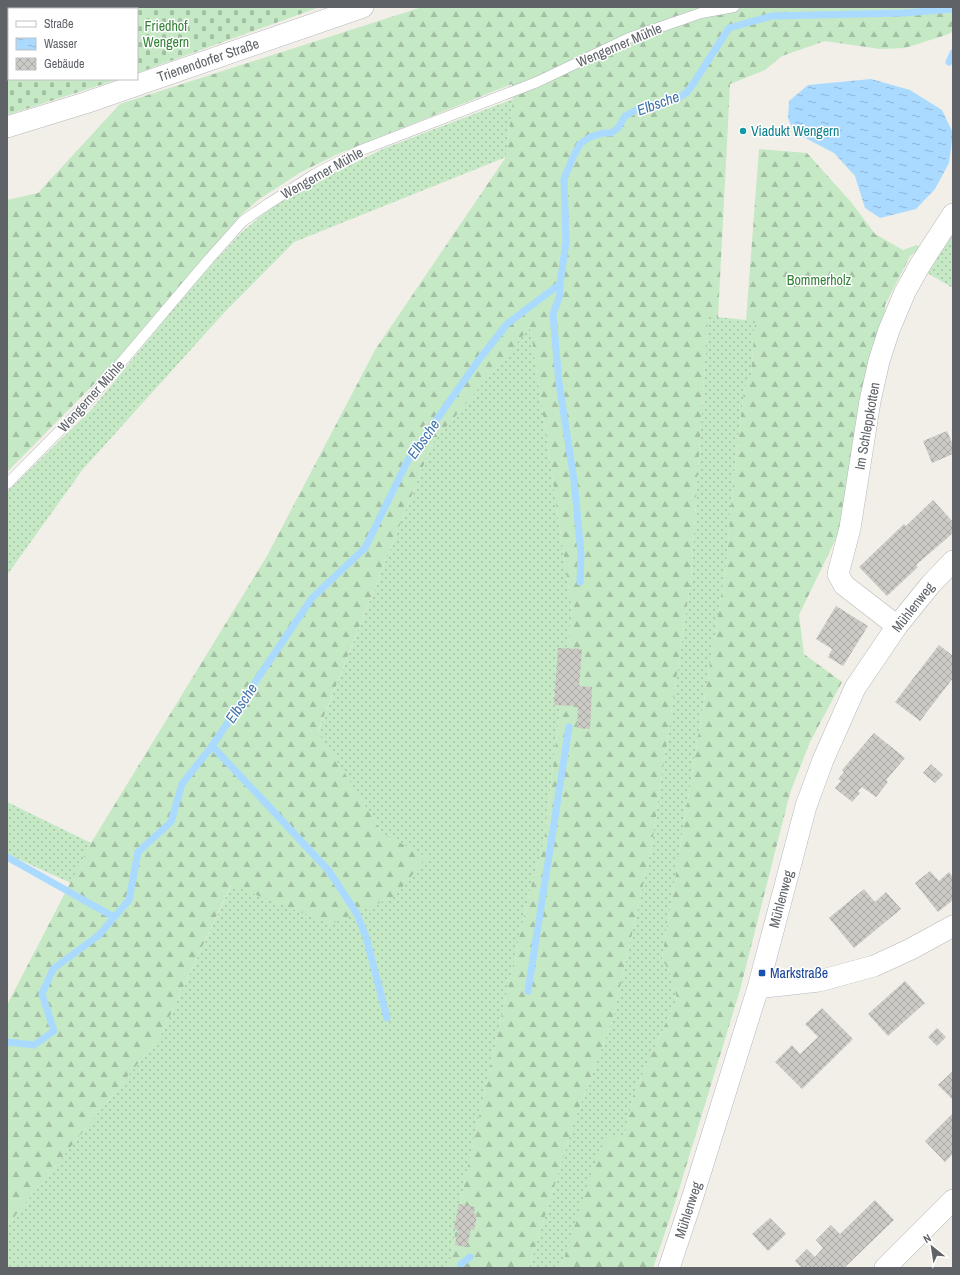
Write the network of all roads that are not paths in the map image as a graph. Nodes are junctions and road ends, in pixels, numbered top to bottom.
1 (364, 7) edge
2 (734, 7) edge
3 (7, 126) edge
4 (953, 214) edge
5 (7, 484) edge
6 (953, 561) edge
7 (897, 626) junction
8 (953, 926) edge
9 (758, 988) junction
10 (953, 1200) edge
11 (669, 1268) edge
12 (885, 1268) edge

1 - 3 street, Trienendorfer Straße
2 - 5 lane, Wengerner Mühle
4 - 7 street, Im Schleppkotten
6 - 7 street, Mühlenweg
7 - 9 street, Mühlenweg
8 - 9 street
9 - 11 street, Mühlenweg
10 - 12 street

